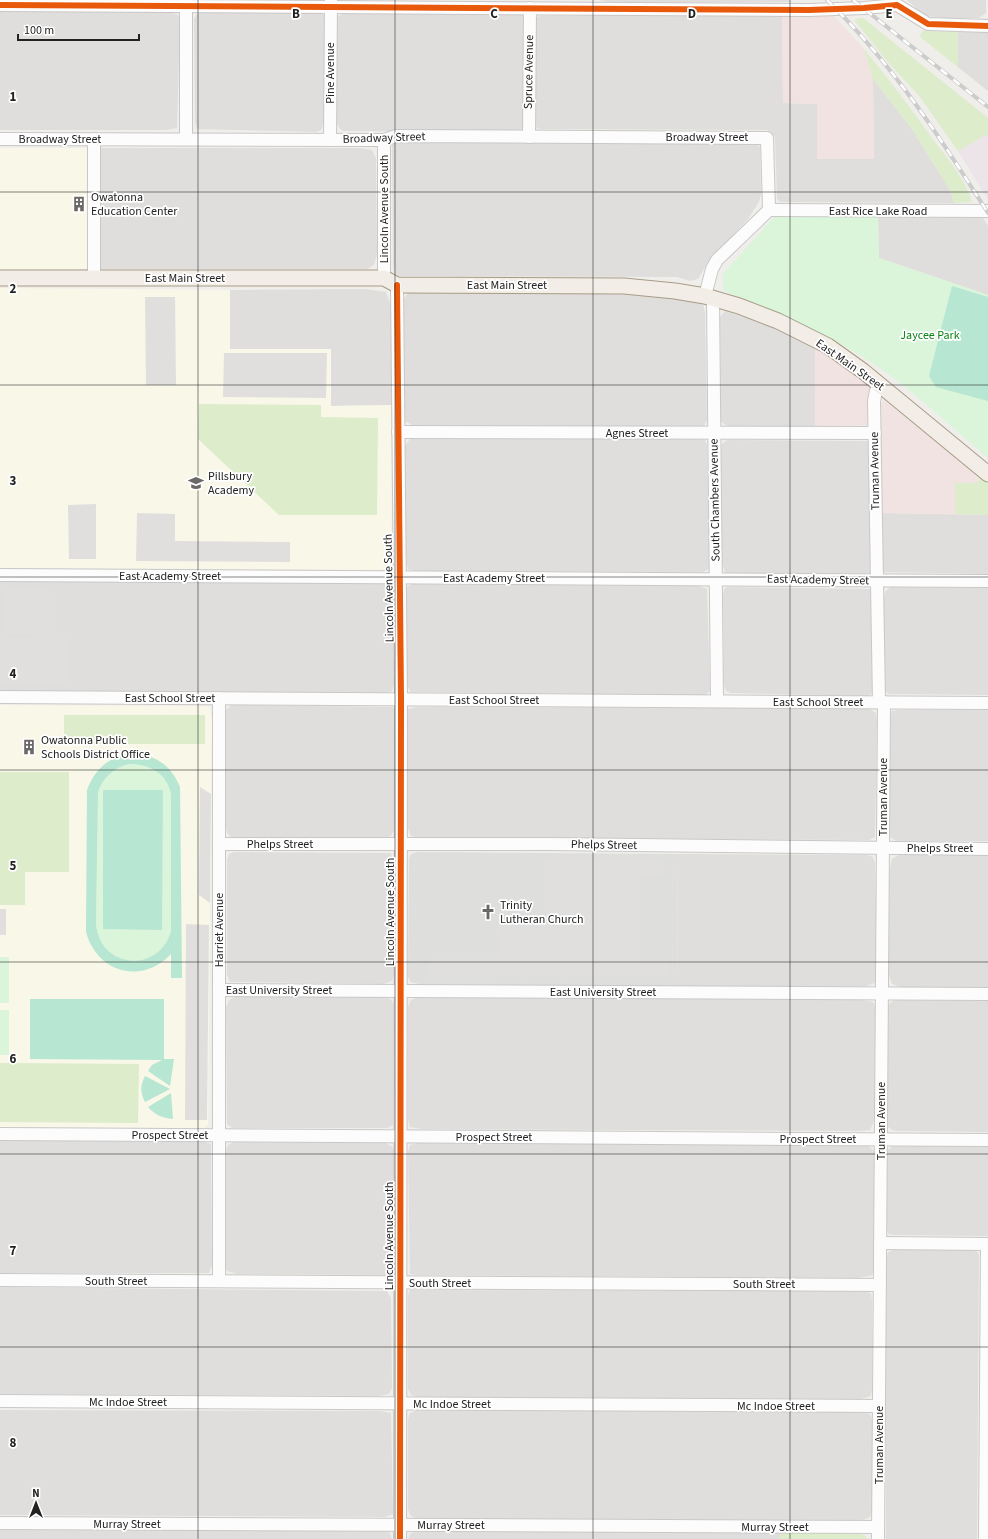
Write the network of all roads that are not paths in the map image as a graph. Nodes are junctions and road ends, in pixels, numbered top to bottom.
1 (54, 3) edge
2 (186, 3) edge
3 (894, 3) edge
4 (331, 4) edge
5 (459, 4) edge
6 (587, 4) edge
7 (0, 5) edge
8 (530, 8) junction
9 (988, 26) edge
10 (528, 137) junction
11 (0, 139) edge
12 (94, 139) junction
13 (186, 139) junction
14 (330, 140) junction
15 (384, 140) junction
16 (769, 210) junction
17 (988, 211) edge
18 (0, 278) edge
19 (94, 278) junction
20 (390, 282) junction
21 (709, 297) junction
22 (879, 385) junction
23 (398, 432) junction
24 (714, 433) junction
25 (875, 433) junction
26 (988, 474) edge
27 (0, 575) edge
28 (400, 578) junction
29 (715, 580) junction
30 (878, 581) junction
31 (988, 581) edge
32 (0, 697) edge
33 (219, 698) junction
34 (401, 699) junction
35 (717, 701) junction
36 (881, 702) junction
37 (988, 703) edge
38 (219, 844) junction
39 (401, 845) junction
40 (883, 848) junction
41 (988, 849) edge
42 (219, 990) junction
43 (401, 990) junction
44 (882, 994) junction
45 (988, 994) edge
46 (0, 1134) edge
47 (219, 1135) junction
48 (400, 1136) junction
49 (881, 1140) junction
50 (988, 1140) edge
51 (880, 1243) junction
52 (988, 1244) edge
53 (0, 1280) edge
54 (219, 1281) junction
55 (400, 1282) junction
56 (880, 1285) junction
57 (987, 1351) edge
58 (0, 1402) edge
59 (400, 1404) junction
60 (879, 1406) junction
61 (0, 1523) edge
62 (400, 1525) junction
63 (878, 1533) edge
64 (400, 1539) edge
65 (985, 1539) edge

1 - 2 street
1 - 7 street
2 - 4 street
2 - 13 street
3 - 6 street
3 - 9 street
4 - 5 street
4 - 14 street, Pine Avenue
5 - 8 street
6 - 8 street
8 - 10 street, Spruce Avenue
10 - 15 street, Broadway Street
10 - 16 street, Broadway Street
11 - 12 street, Broadway Street
12 - 13 street, Broadway Street
12 - 19 street
13 - 14 street, Broadway Street
14 - 15 street, Broadway Street
15 - 20 street, Lincoln Avenue South
16 - 17 street, East Rice Lake Road
16 - 21 street, South Chambers Avenue
18 - 19 main road, East Main Street
19 - 20 main road, East Main Street
20 - 21 main road, East Main Street
20 - 23 street, Lincoln Avenue South
21 - 22 main road, East Main Street
21 - 24 street, South Chambers Avenue
22 - 25 street, Truman Avenue
22 - 26 main road, East Main Street
23 - 24 street, Agnes Street
23 - 28 street, Lincoln Avenue South
24 - 25 street, Agnes Street
24 - 29 street, South Chambers Avenue
25 - 30 street, Truman Avenue
27 - 28 street, East Academy Street
28 - 29 street, East Academy Street
28 - 34 street, Lincoln Avenue South
29 - 30 street, East Academy Street
29 - 35 street, South Chambers Avenue
30 - 31 street, East Academy Street
30 - 36 street, Truman Avenue
32 - 33 street, East School Street
33 - 34 street, East School Street
33 - 38 street, Harriet Avenue
34 - 35 street, East School Street
34 - 39 street, Lincoln Avenue South
35 - 36 street, East School Street
36 - 37 street, East School Street
36 - 40 street, Truman Avenue
38 - 39 street, Phelps Street
38 - 42 street, Harriet Avenue
39 - 40 street, Phelps Street
39 - 43 street, Lincoln Avenue South
40 - 41 street, Phelps Street
40 - 44 street, Truman Avenue
42 - 43 street, East University Street
42 - 47 street, Harriet Avenue
43 - 44 street, East University Street
43 - 48 street, Lincoln Avenue South
44 - 45 street, East University Street
44 - 49 street, Truman Avenue
46 - 47 street, Prospect Street
47 - 48 street, Prospect Street
47 - 54 street, Harriet Avenue
48 - 49 street, Prospect Street
48 - 55 street, Lincoln Avenue South
49 - 50 street, Prospect Street
49 - 51 street, Truman Avenue
51 - 52 street
51 - 56 street, Truman Avenue
52 - 57 street
53 - 54 street, South Street
54 - 55 street, South Street
55 - 56 street, South Street
55 - 59 street, Lincoln Avenue South
56 - 60 street, Truman Avenue
57 - 65 street
58 - 59 street, Mc Indoe Street
59 - 60 street, Mc Indoe Street
59 - 62 street, Lincoln Avenue South
60 - 63 street, Truman Avenue
61 - 62 street, Murray Street
62 - 63 street, Murray Street
62 - 64 street, Lincoln Avenue South

